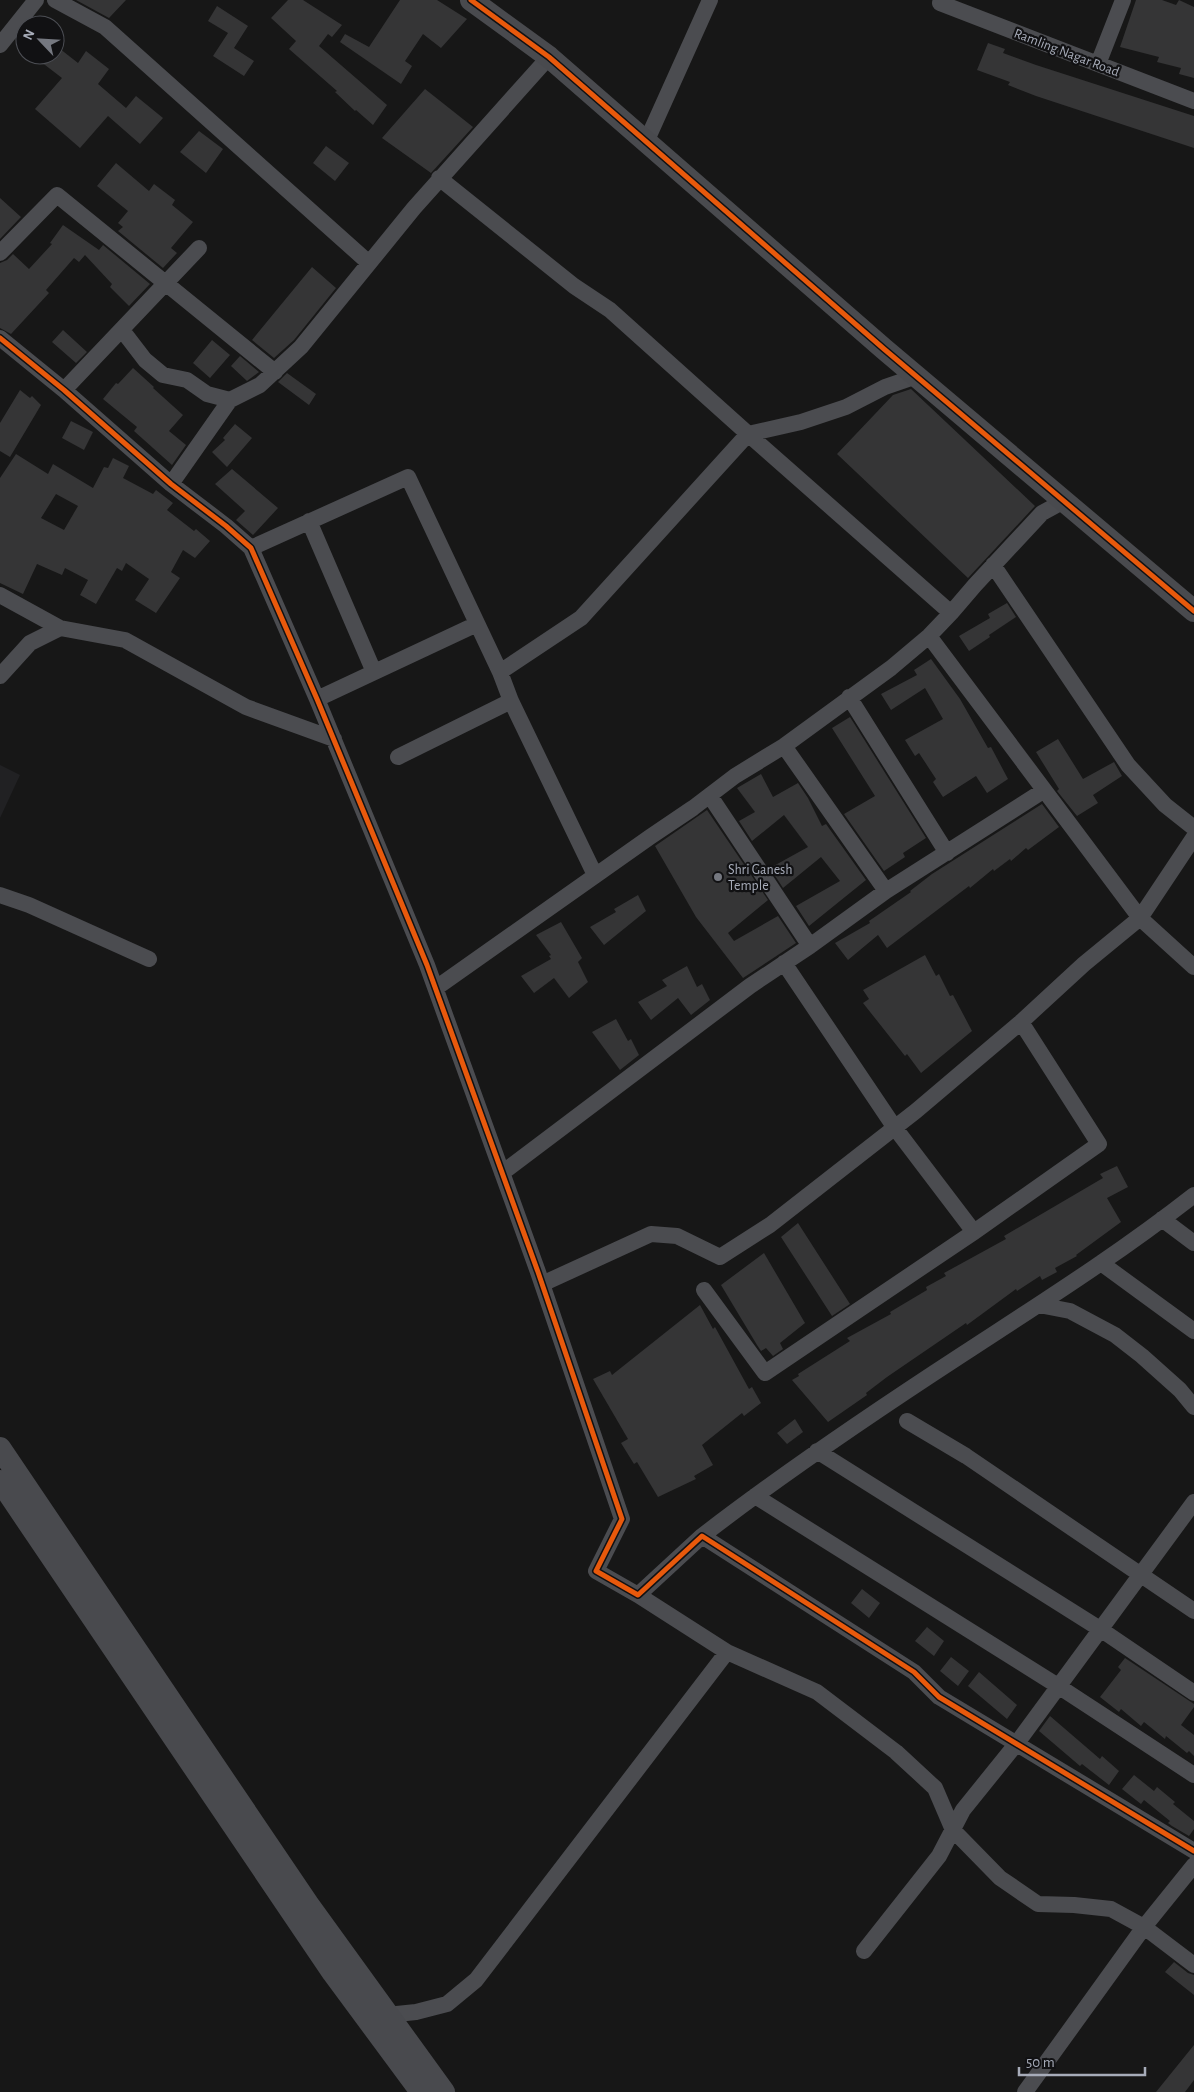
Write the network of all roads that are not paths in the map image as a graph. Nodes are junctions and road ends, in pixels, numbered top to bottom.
1 (36, 0) edge
2 (55, 0) edge
3 (471, 0) edge
4 (710, 0) edge
5 (1123, 0) edge
6 (940, 3) dead end
7 (0, 45) edge
8 (550, 56) junction
9 (1098, 64) junction
10 (1194, 101) edge
11 (647, 140) junction
12 (439, 178) junction
13 (199, 248) dead end
14 (0, 253) edge
15 (369, 263) junction
16 (167, 282) junction
17 (122, 330) junction
18 (0, 338) edge
19 (276, 372) junction
20 (916, 376) junction
21 (64, 390) junction
22 (230, 400) junction
23 (748, 434) junction
24 (171, 484) junction
25 (1064, 501) junction
26 (309, 521) junction
27 (251, 548) junction
28 (993, 565) junction
29 (0, 595) edge
30 (1194, 611) edge
31 (951, 613) junction
32 (476, 624) junction
33 (60, 628) junction
34 (930, 636) junction
35 (374, 672) junction
36 (500, 672) junction
37 (0, 676) edge
38 (849, 697) junction
39 (317, 699) junction
40 (511, 701) junction
41 (334, 739) junction
42 (784, 746) junction
43 (398, 757) dead end
44 (1043, 791) junction
45 (710, 796) junction
46 (1194, 828) edge
47 (1194, 836) edge
48 (947, 852) junction
49 (595, 875) junction
50 (886, 891) junction
51 (0, 894) edge
52 (1140, 918) junction
53 (810, 946) junction
54 (149, 959) dead end
55 (784, 964) junction
56 (1194, 967) edge
57 (436, 988) junction
58 (1021, 1022) junction
59 (894, 1128) junction
60 (502, 1173) junction
61 (1194, 1195) edge
62 (1162, 1219) junction
63 (974, 1232) junction
64 (1194, 1243) edge
65 (1101, 1263) junction
66 (542, 1284) junction
67 (704, 1290) dead end
68 (1039, 1305) junction
69 (1194, 1331) edge
70 (1194, 1407) edge
71 (907, 1421) dead end
72 (0, 1448) edge
73 (817, 1451) junction
74 (0, 1481) edge
75 (754, 1496) junction
76 (1194, 1502) edge
77 (702, 1536) junction
78 (1140, 1576) junction
79 (638, 1595) junction
80 (1194, 1611) edge
81 (1100, 1629) junction
82 (726, 1652) junction
83 (1058, 1686) junction
84 (1194, 1692) edge
85 (1017, 1743) junction
86 (1194, 1775) edge
87 (953, 1830) junction
88 (1194, 1850) edge
89 (1194, 1865) edge
90 (1144, 1927) junction
91 (864, 1951) dead end
92 (1194, 1965) edge
93 (387, 2016) junction
94 (421, 2092) edge
95 (444, 2092) edge
96 (1025, 2092) edge

1 - 7 street
2 - 15 street
3 - 8 street
4 - 11 street
5 - 9 street
6 - 9 street, Ramling Nagar Road
8 - 11 street
8 - 12 street
9 - 10 street, Ramling Nagar Road
11 - 20 street
12 - 15 street
12 - 23 street
13 - 16 street
14 - 16 street
15 - 19 street
16 - 17 street
16 - 19 street
17 - 21 street
17 - 22 street
18 - 21 street
19 - 22 street
20 - 23 street
20 - 25 street
21 - 24 street
22 - 24 street
23 - 31 street
23 - 36 street
24 - 27 street
25 - 28 street
25 - 30 street
26 - 27 street
26 - 32 street
26 - 35 street
27 - 39 street
28 - 31 street
28 - 46 street
29 - 33 street
31 - 34 street
32 - 35 street
32 - 36 street
33 - 37 street
33 - 41 street
34 - 38 street
34 - 44 street
35 - 39 street
36 - 40 street
38 - 42 street
38 - 48 street
39 - 41 street
40 - 43 street
40 - 49 street
41 - 57 street
42 - 45 street
42 - 50 street
44 - 48 street
44 - 52 street
45 - 49 street
45 - 53 street
47 - 52 street
48 - 50 street
49 - 57 street
50 - 53 street
51 - 54 street
52 - 56 street
52 - 58 street
53 - 55 street
55 - 59 street
55 - 60 street
57 - 60 street
58 - 59 street
58 - 63 street
59 - 63 street
59 - 66 street
60 - 66 street
61 - 62 street
62 - 64 street
62 - 65 street
63 - 67 street
65 - 68 street
65 - 69 street
66 - 79 street
68 - 70 street
68 - 73 street
71 - 78 street
72 - 93 street
73 - 75 street
73 - 81 street
74 - 94 street
75 - 77 street
75 - 83 street
76 - 78 street
77 - 79 street
77 - 85 street
78 - 80 street
78 - 81 street
79 - 82 street
81 - 83 street
81 - 84 street
82 - 87 street
82 - 93 street
83 - 85 street
83 - 86 street
85 - 87 street
85 - 88 street
87 - 90 street
87 - 91 street
89 - 90 street
90 - 92 street
90 - 96 street
93 - 95 street

